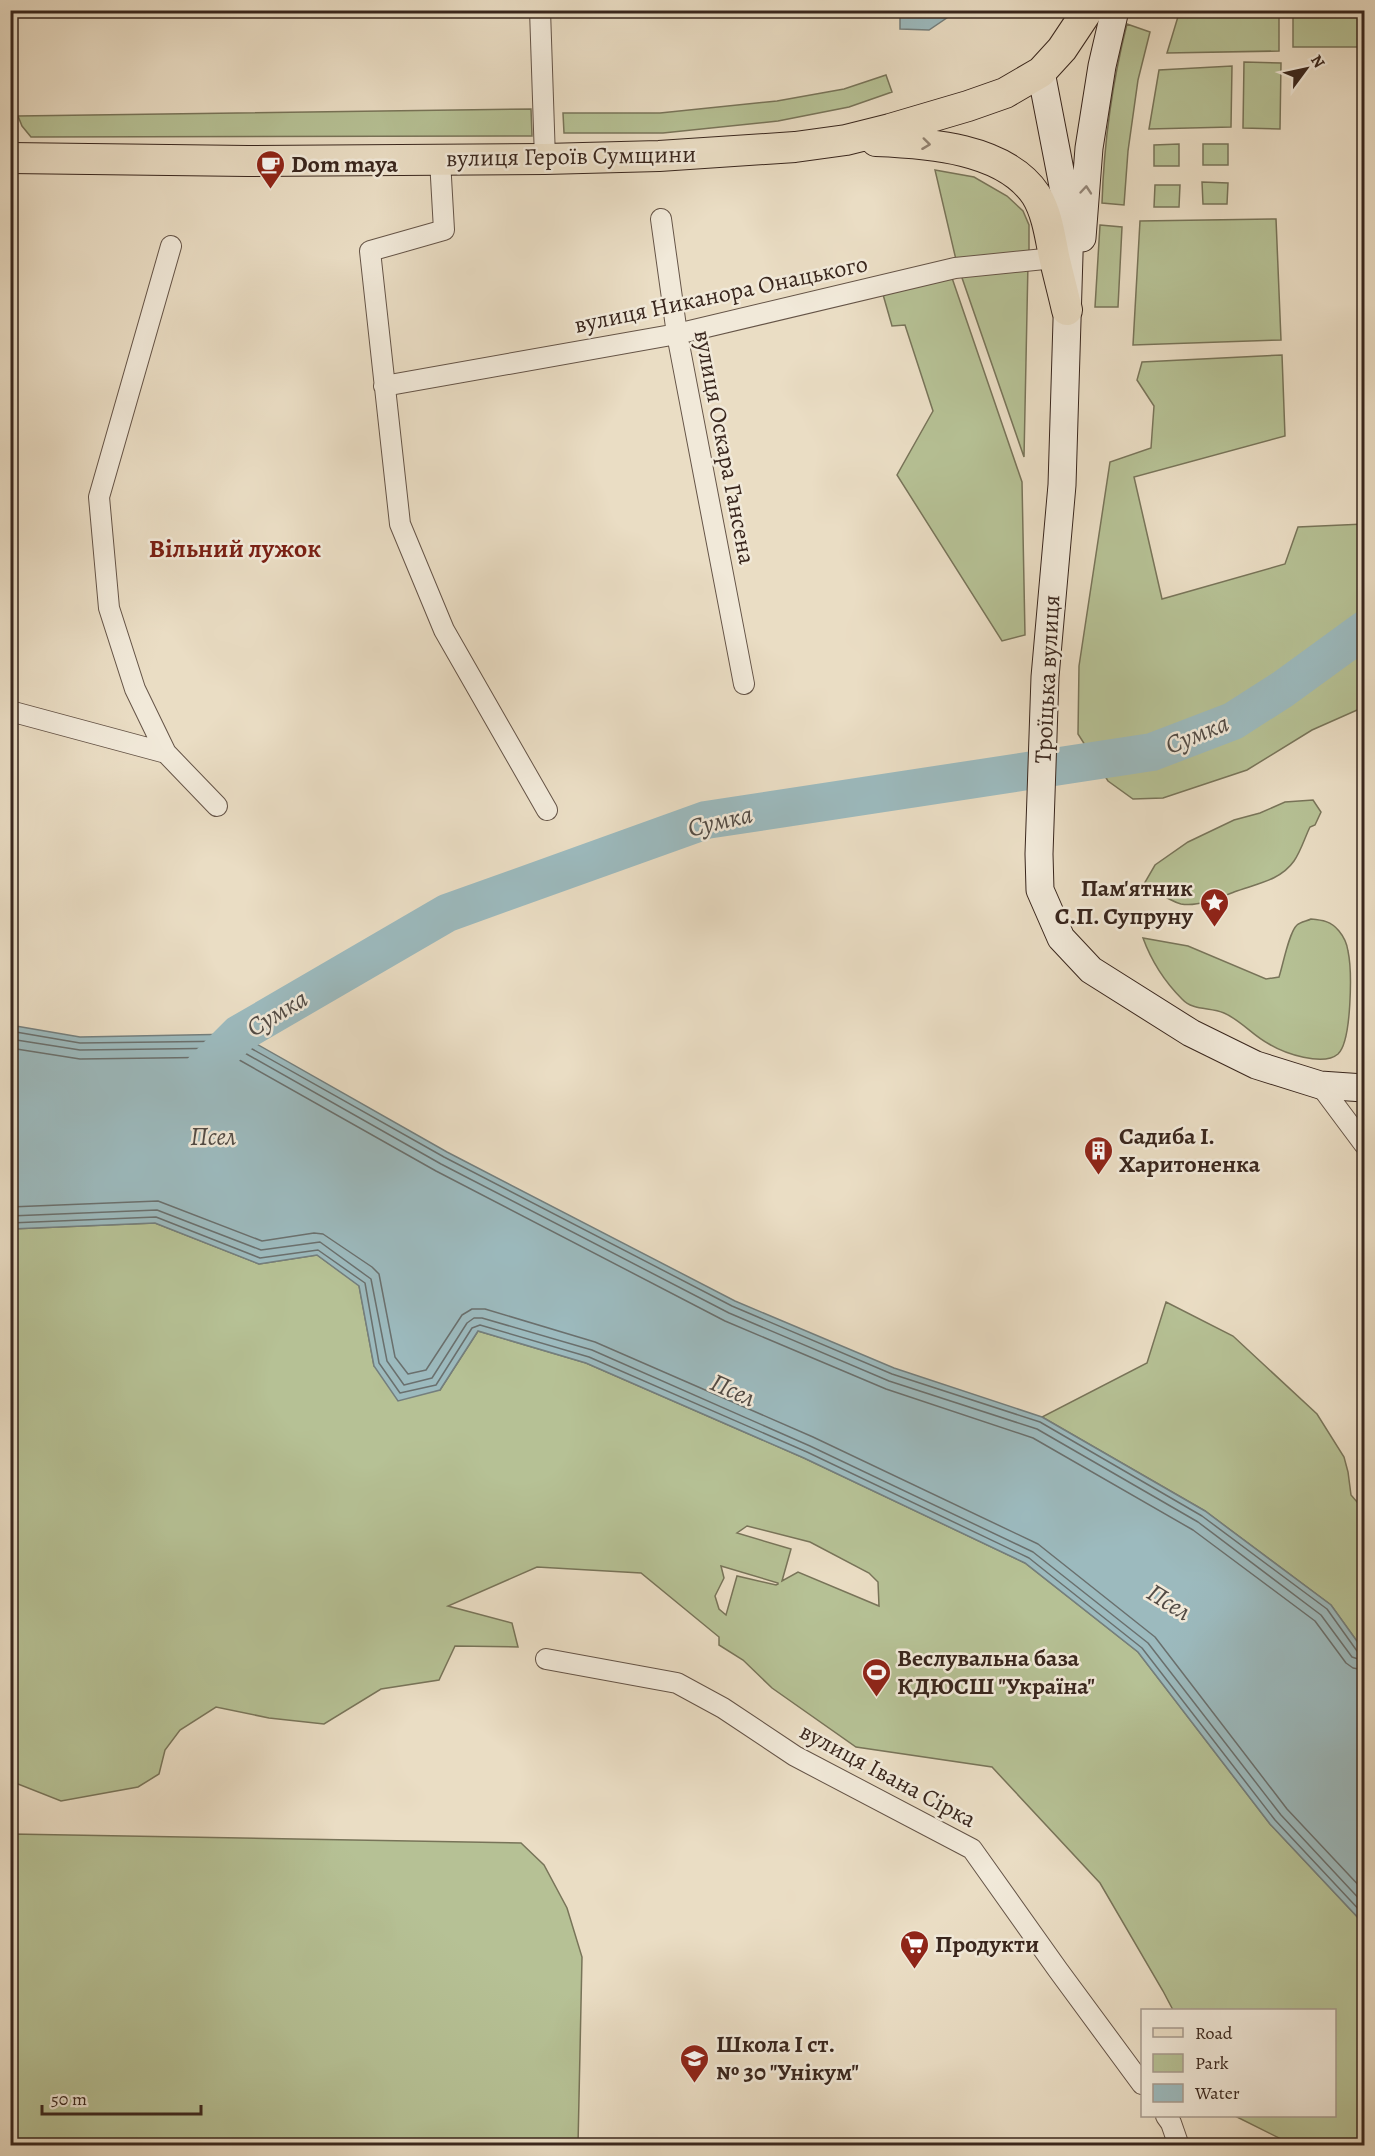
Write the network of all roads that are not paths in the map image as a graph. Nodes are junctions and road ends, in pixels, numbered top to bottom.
1 (540, 10) edge
2 (1088, 10) edge
3 (1114, 10) edge
4 (1041, 72) junction
5 (846, 140) junction
6 (10, 158) edge
7 (545, 159) junction
8 (440, 160) junction
9 (661, 219) dead end
10 (171, 246) dead end
11 (1061, 257) junction
12 (1067, 310) junction
13 (677, 334) junction
14 (384, 386) junction
15 (744, 684) dead end
16 (10, 711) edge
17 (166, 753) junction
18 (217, 806) dead end
19 (547, 810) dead end
20 (1320, 1085) junction
21 (1365, 1088) edge
22 (1365, 1144) edge
23 (546, 1659) dead end
24 (1141, 2081) edge
25 (1167, 2117) edge
26 (1179, 2145) edge

1 - 7 street
2 - 4 main road, вулиця Героїв Сумщини
12 -> 3 main road, Троїцька вулиця
4 - 5 main road, вулиця Героїв Сумщини
4 - 11 main road
5 - 7 main road, вулиця Героїв Сумщини
5 -> 11 main road
6 - 8 main road, вулиця Героїв Сумщини
7 - 8 main road, вулиця Героїв Сумщини
8 - 14 street
9 - 13 street, вулиця Оскара Гансена
10 - 17 street
11 - 12 main road
11 - 13 street, вулиця Никанора Онацького
12 - 20 main road, Троїцька вулиця
13 - 14 street, вулиця Никанора Онацького
13 - 15 street, вулиця Оскара Гансена
14 - 19 street
16 - 17 street
17 - 18 street
20 - 21 main road, Троїцька вулиця
20 - 22 street
23 - 24 street, вулиця Івана Сірка
25 - 26 street

